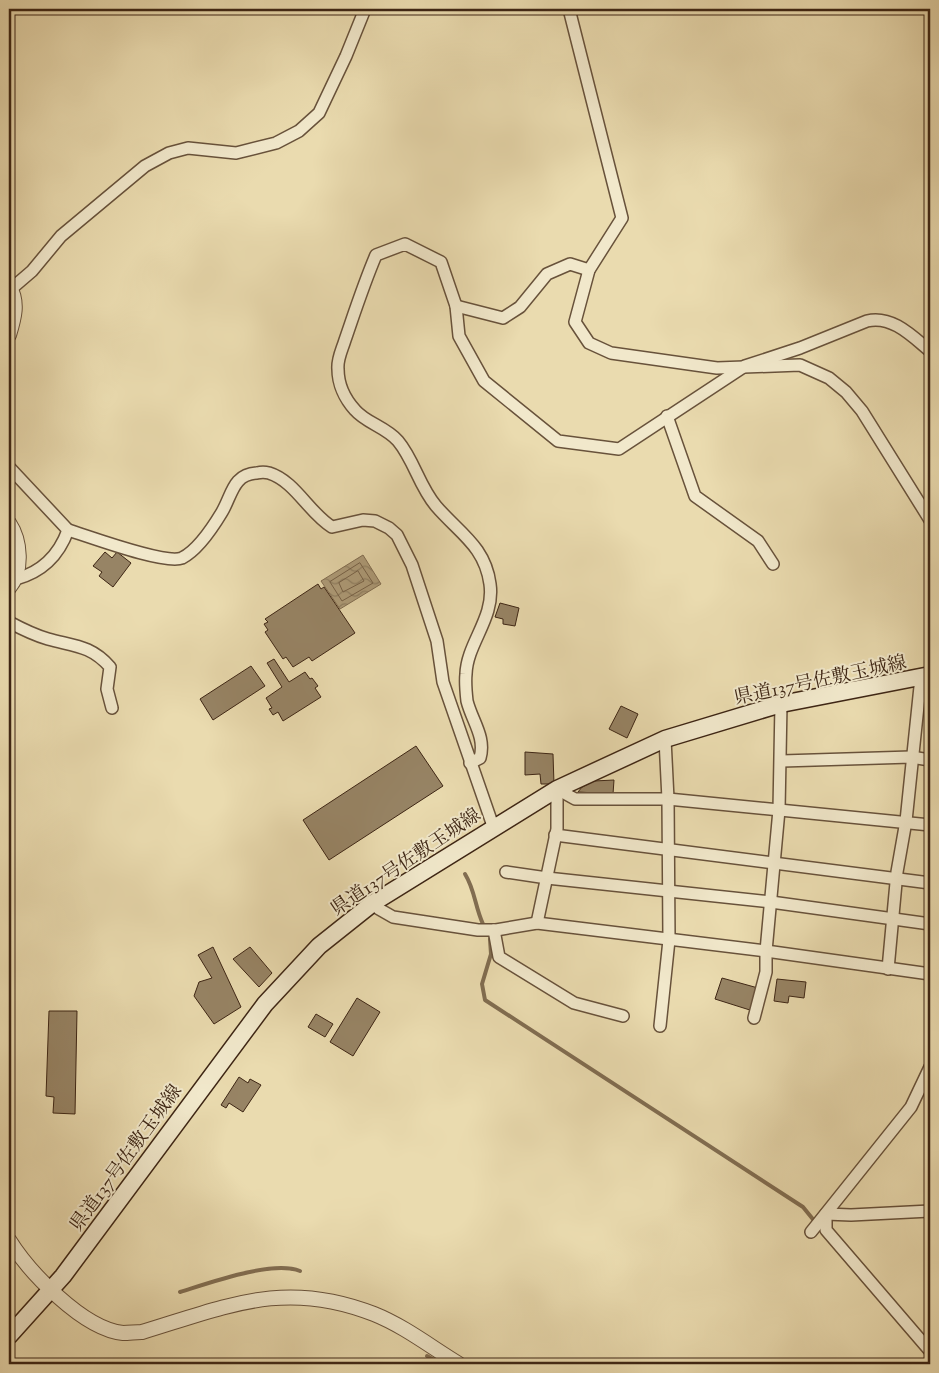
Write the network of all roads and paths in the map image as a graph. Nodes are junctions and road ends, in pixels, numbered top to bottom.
1 (365, 9) edge
2 (569, 9) edge
3 (589, 270) junction
4 (10, 288) edge
5 (456, 306) junction
6 (9, 335) edge
7 (930, 351) edge
8 (745, 366) junction
9 (667, 416) junction
10 (9, 467) edge
11 (930, 520) edge
12 (9, 523) edge
13 (68, 530) junction
14 (773, 564) dead end
15 (12, 584) edge
16 (9, 622) edge
17 (926, 676) edge
18 (781, 704) junction
19 (112, 708) dead end
20 (665, 739) junction
21 (911, 757) junction
22 (782, 760) junction
23 (930, 760) edge
24 (470, 763) junction
25 (557, 788) junction
26 (668, 799) junction
27 (779, 810) junction
28 (906, 821) junction
29 (930, 825) edge
30 (493, 826) junction
31 (555, 835) junction
32 (668, 850) junction
33 (774, 862) junction
34 (506, 872) dead end
35 (547, 878) junction
36 (896, 879) junction
37 (930, 883) edge
38 (668, 892) junction
39 (771, 902) junction
40 (373, 903) junction
41 (893, 919) junction
42 (538, 923) junction
43 (930, 924) edge
44 (494, 930) junction
45 (669, 940) junction
46 (766, 951) junction
47 (888, 969) junction
48 (930, 974) edge
49 (623, 1016) dead end
50 (754, 1018) dead end
51 (660, 1026) dead end
52 (930, 1067) edge
53 (930, 1211) edge
54 (826, 1214) junction
55 (811, 1232) dead end
56 (9, 1240) edge
57 (52, 1289) junction
58 (9, 1335) edge
59 (930, 1351) edge
60 (459, 1364) edge

1 - 4 street
2 - 3 street
3 - 5 street
3 - 8 street
4 - 6 street
5 - 9 street
5 - 24 street
7 - 8 street
8 - 9 street
8 - 11 street
9 - 14 street
10 - 13 street
12 - 15 street
13 - 15 street
13 - 24 street
16 - 19 street
17 - 18 main road, 県道137号佐敷玉城線
17 - 21 street
18 - 20 main road, 県道137号佐敷玉城線
18 - 22 street
20 - 25 main road, 県道137号佐敷玉城線
20 - 26 street
21 - 22 street
21 - 23 street
21 - 28 street
22 - 27 street
24 - 30 street
25 - 26 street
25 - 30 main road, 県道137号佐敷玉城線
25 - 31 street
26 - 27 street
26 - 32 street
27 - 28 street
27 - 33 street
28 - 29 street
28 - 36 street
30 - 40 main road, 県道137号佐敷玉城線
31 - 32 street
31 - 35 street
32 - 33 street
32 - 38 street
33 - 36 street
33 - 39 street
34 - 35 street
35 - 38 street
35 - 42 street
36 - 37 street
36 - 41 street
38 - 39 street
38 - 45 street
39 - 41 street
39 - 46 street
40 - 44 street
40 - 57 main road, 県道137号佐敷玉城線
41 - 43 street
41 - 47 street
42 - 44 street
42 - 45 street
44 - 49 street
45 - 46 street
45 - 51 street
46 - 47 street
46 - 50 street
47 - 48 street
52 - 54 street
53 - 54 street
54 - 55 street
54 - 59 street
56 - 57 street
57 - 58 main road, 県道137号佐敷玉城線
57 - 60 street

